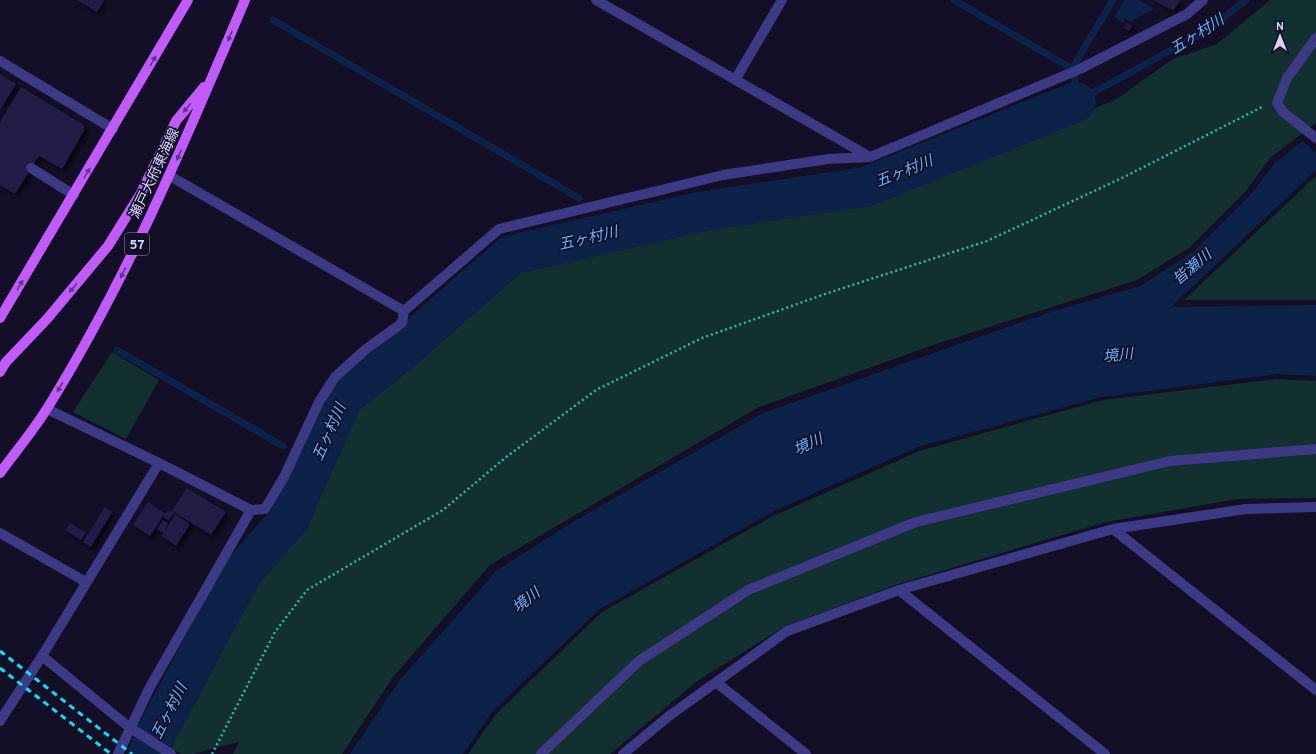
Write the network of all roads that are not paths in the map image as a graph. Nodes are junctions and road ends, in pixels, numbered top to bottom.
1 (188, 0) edge
2 (245, 0) edge
3 (596, 0) edge
4 (782, 0) edge
5 (1203, 0) edge
6 (1316, 38) edge
7 (0, 61) edge
8 (212, 78) junction
9 (735, 80) junction
10 (113, 129) junction
11 (1316, 138) edge
12 (870, 157) junction
13 (31, 168) dead end
14 (170, 176) junction
15 (74, 195) junction
16 (404, 311) junction
17 (0, 318) edge
18 (0, 372) edge
19 (47, 409) junction
20 (1316, 448) edge
21 (159, 462) junction
22 (0, 473) edge
23 (1316, 507) edge
24 (251, 510) junction
25 (1113, 529) junction
26 (0, 533) edge
27 (86, 582) junction
28 (899, 590) junction
29 (42, 656) junction
30 (717, 683) junction
31 (1316, 690) edge
32 (0, 721) edge
33 (131, 728) junction
34 (118, 754) edge
35 (171, 754) edge
36 (541, 754) edge
37 (623, 754) edge
38 (806, 754) edge
39 (1105, 754) edge

10 -> 1 main road
2 -> 8 main road, 瀬戸大府東海線 / 57
3 - 9 street
4 - 9 street
5 - 12 street
6 - 11 street
7 - 10 street
8 -> 14 main road, 瀬戸大府東海線 / 57
8 -> 18 main road, 57
9 - 12 street
15 -> 10 main road
12 - 16 street
13 - 15 street
14 - 16 street
14 -> 19 main road, 瀬戸大府東海線 / 57
17 -> 15 main road
16 - 24 street
19 - 21 street
19 - 22 main road, 瀬戸大府東海線 / 57
20 - 36 street
21 - 24 street
21 - 27 street
23 - 25 street
24 - 33 street
25 - 28 street
25 - 31 street
26 - 27 street
27 - 29 street
28 - 30 street
28 - 39 street
29 - 32 street
29 - 33 street
30 - 37 street
30 - 38 street
33 - 34 street
33 - 35 street

